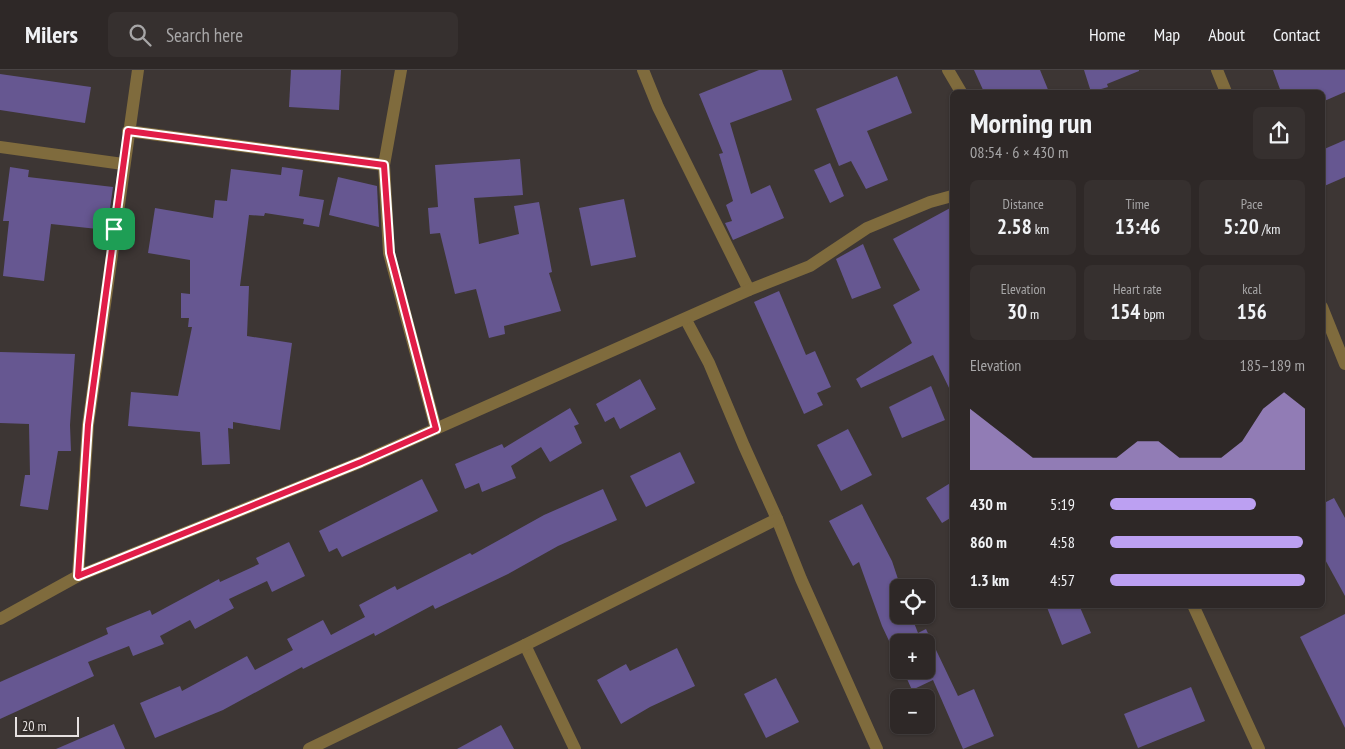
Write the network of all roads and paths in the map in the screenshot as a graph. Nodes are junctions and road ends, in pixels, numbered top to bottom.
1 (138, 70) edge
2 (401, 70) edge
3 (643, 70) edge
4 (948, 70) edge
5 (1217, 70) edge
6 (960, 90) edge
7 (1225, 90) edge
8 (128, 131) junction
9 (0, 148) edge
10 (123, 164) junction
11 (384, 165) junction
12 (950, 197) edge
13 (749, 290) junction
14 (1325, 314) edge
15 (686, 320) junction
16 (1345, 364) edge
17 (436, 429) junction
18 (777, 519) junction
19 (78, 576) junction
20 (1194, 608) edge
21 (0, 619) edge
22 (525, 645) junction
23 (310, 749) edge
24 (575, 749) edge
25 (877, 749) edge
26 (1259, 749) edge

1 - 8 street
2 - 11 street
3 - 13 street
4 - 6 street
5 - 7 street
8 - 10 street
8 - 11 street
9 - 10 street
10 - 19 street
11 - 17 street
12 - 13 street
13 - 15 street
14 - 16 street
15 - 17 street
15 - 18 street
17 - 19 street
18 - 22 street
18 - 25 street
19 - 21 street
20 - 26 street
22 - 23 street
22 - 24 street

